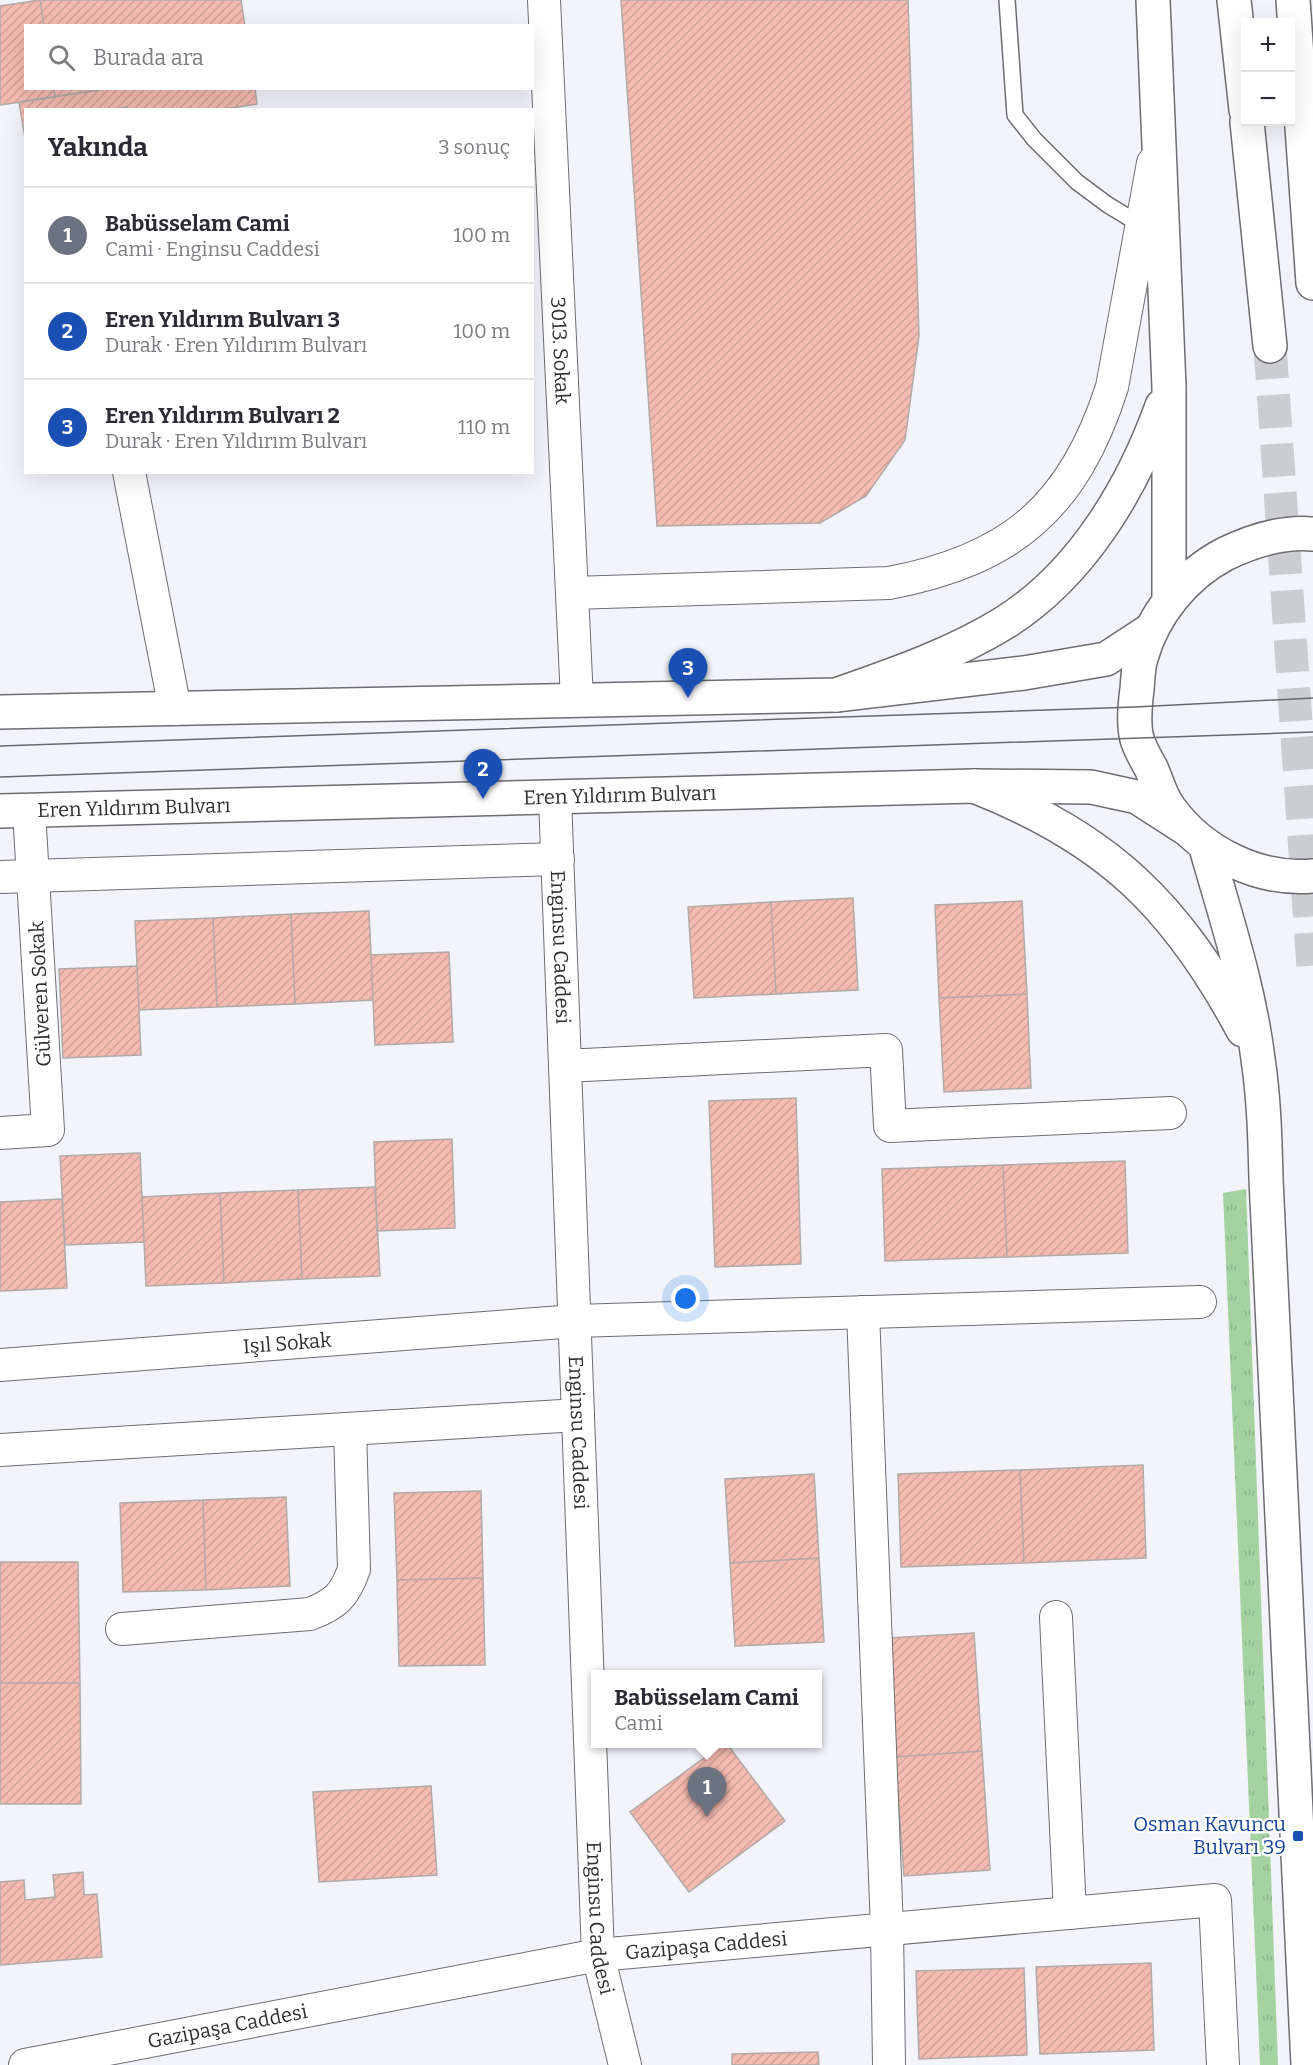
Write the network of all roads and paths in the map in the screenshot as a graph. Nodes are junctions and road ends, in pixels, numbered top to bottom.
1 (544, 0) edge
2 (1007, 0) edge
3 (1153, 0) edge
4 (1234, 0) edge
5 (1293, 0) edge
6 (1241, 72) edge
7 (1247, 126) edge
8 (1159, 130) junction
9 (542, 166) edge
10 (1142, 225) junction
11 (1313, 283) edge
12 (1269, 346) tunnel mouth
13 (1169, 387) junction
14 (129, 474) edge
15 (1313, 534) edge
16 (572, 593) junction
17 (1161, 615) junction
18 (836, 695) junction
19 (577, 700) junction
20 (175, 709) junction
21 (0, 712) edge
22 (974, 786) junction
23 (555, 797) junction
24 (14, 811) edge
25 (1198, 838) junction
26 (558, 858) junction
27 (33, 875) junction
28 (0, 876) edge
29 (1313, 876) edge
30 (1258, 1058) junction
31 (566, 1066) junction
32 (1170, 1113) dead end
33 (0, 1133) edge
34 (1200, 1302) dead end
35 (863, 1312) junction
36 (575, 1321) junction
37 (0, 1365) edge
38 (578, 1415) junction
39 (351, 1429) junction
40 (0, 1450) edge
41 (1056, 1617) dead end
42 (122, 1629) dead end
43 (1070, 1913) junction
44 (887, 1929) junction
45 (598, 1955) junction
46 (25, 2065) edge
47 (625, 2065) edge
48 (889, 2065) edge
49 (1223, 2065) edge
50 (1308, 2065) edge

1 - 9 street, 3013. Sokak
2 - 10 lane
3 - 8 main road
4 - 6 main road
5 - 11 main road
7 - 12 main road
8 - 10 street
8 - 13 main road
9 - 16 street, 3013. Sokak
10 - 16 street
13 - 17 main road
13 - 18 main road
14 - 20 street
15 - 17 main road
16 - 19 street, 3013. Sokak
17 - 18 main road
17 - 25 main road
18 - 19 main road
19 - 20 main road
20 - 21 main road
22 - 23 main road, Eren Yıldırım Bulvarı
22 - 25 main road, Eren Yıldırım Bulvarı
22 - 30 main road
23 - 24 main road, Eren Yıldırım Bulvarı
23 - 26 street, Enginsu Caddesi
24 - 27 street, Gülveren Sokak
25 - 29 main road, Eren Yıldırım Bulvarı
25 - 30 main road
26 - 27 street
26 - 31 street, Enginsu Caddesi
27 - 28 street
27 - 33 street, Gülveren Sokak
30 - 50 main road
31 - 32 street
31 - 36 street, Enginsu Caddesi
34 - 35 street, Işıl Sokak
35 - 36 street, Işıl Sokak
35 - 44 street
36 - 37 street, Işıl Sokak
36 - 38 street, Enginsu Caddesi
38 - 39 street
38 - 45 street, Enginsu Caddesi
39 - 40 street
39 - 42 street
41 - 43 street
43 - 44 street, Gazipaşa Caddesi
43 - 49 street, Gazipaşa Caddesi
44 - 45 street, Gazipaşa Caddesi
44 - 48 street
45 - 46 street, Gazipaşa Caddesi
45 - 47 street, Enginsu Caddesi

